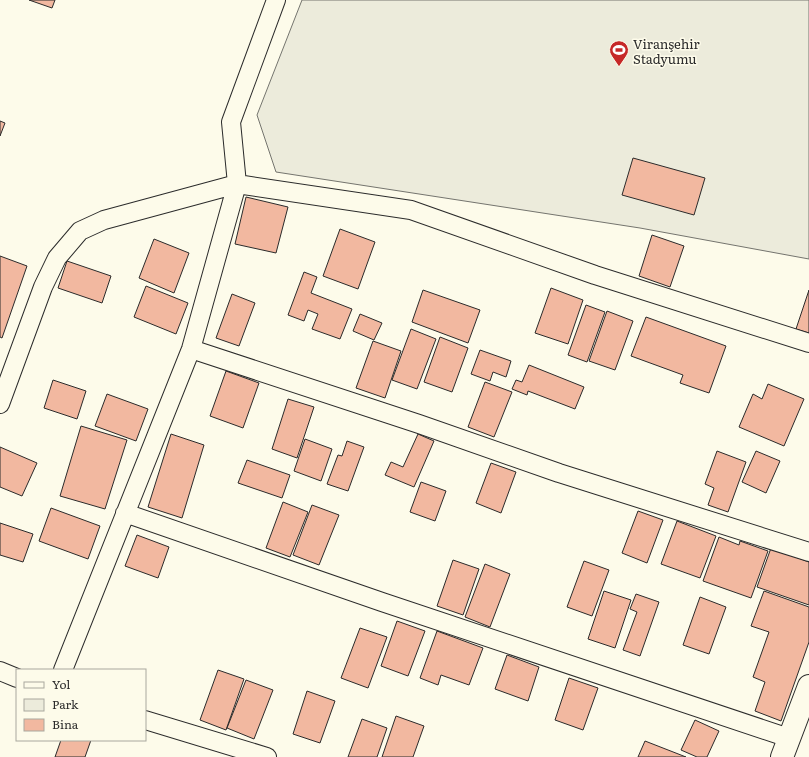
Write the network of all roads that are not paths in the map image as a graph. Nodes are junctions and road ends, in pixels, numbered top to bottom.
1 (276, 0) edge
2 (236, 184) junction
3 (809, 343) edge
4 (191, 349) junction
5 (0, 404) edge
6 (125, 513) junction
7 (809, 552) edge
8 (63, 669) edge
9 (0, 671) edge
10 (16, 678) edge
11 (809, 686) edge
12 (146, 720) edge
13 (786, 748) edge
14 (267, 757) edge

1 - 2 street
2 - 3 street
2 - 4 street
2 - 5 street
4 - 6 street
4 - 7 street
6 - 8 street
6 - 13 street
9 - 10 street
11 - 13 street
12 - 14 street

